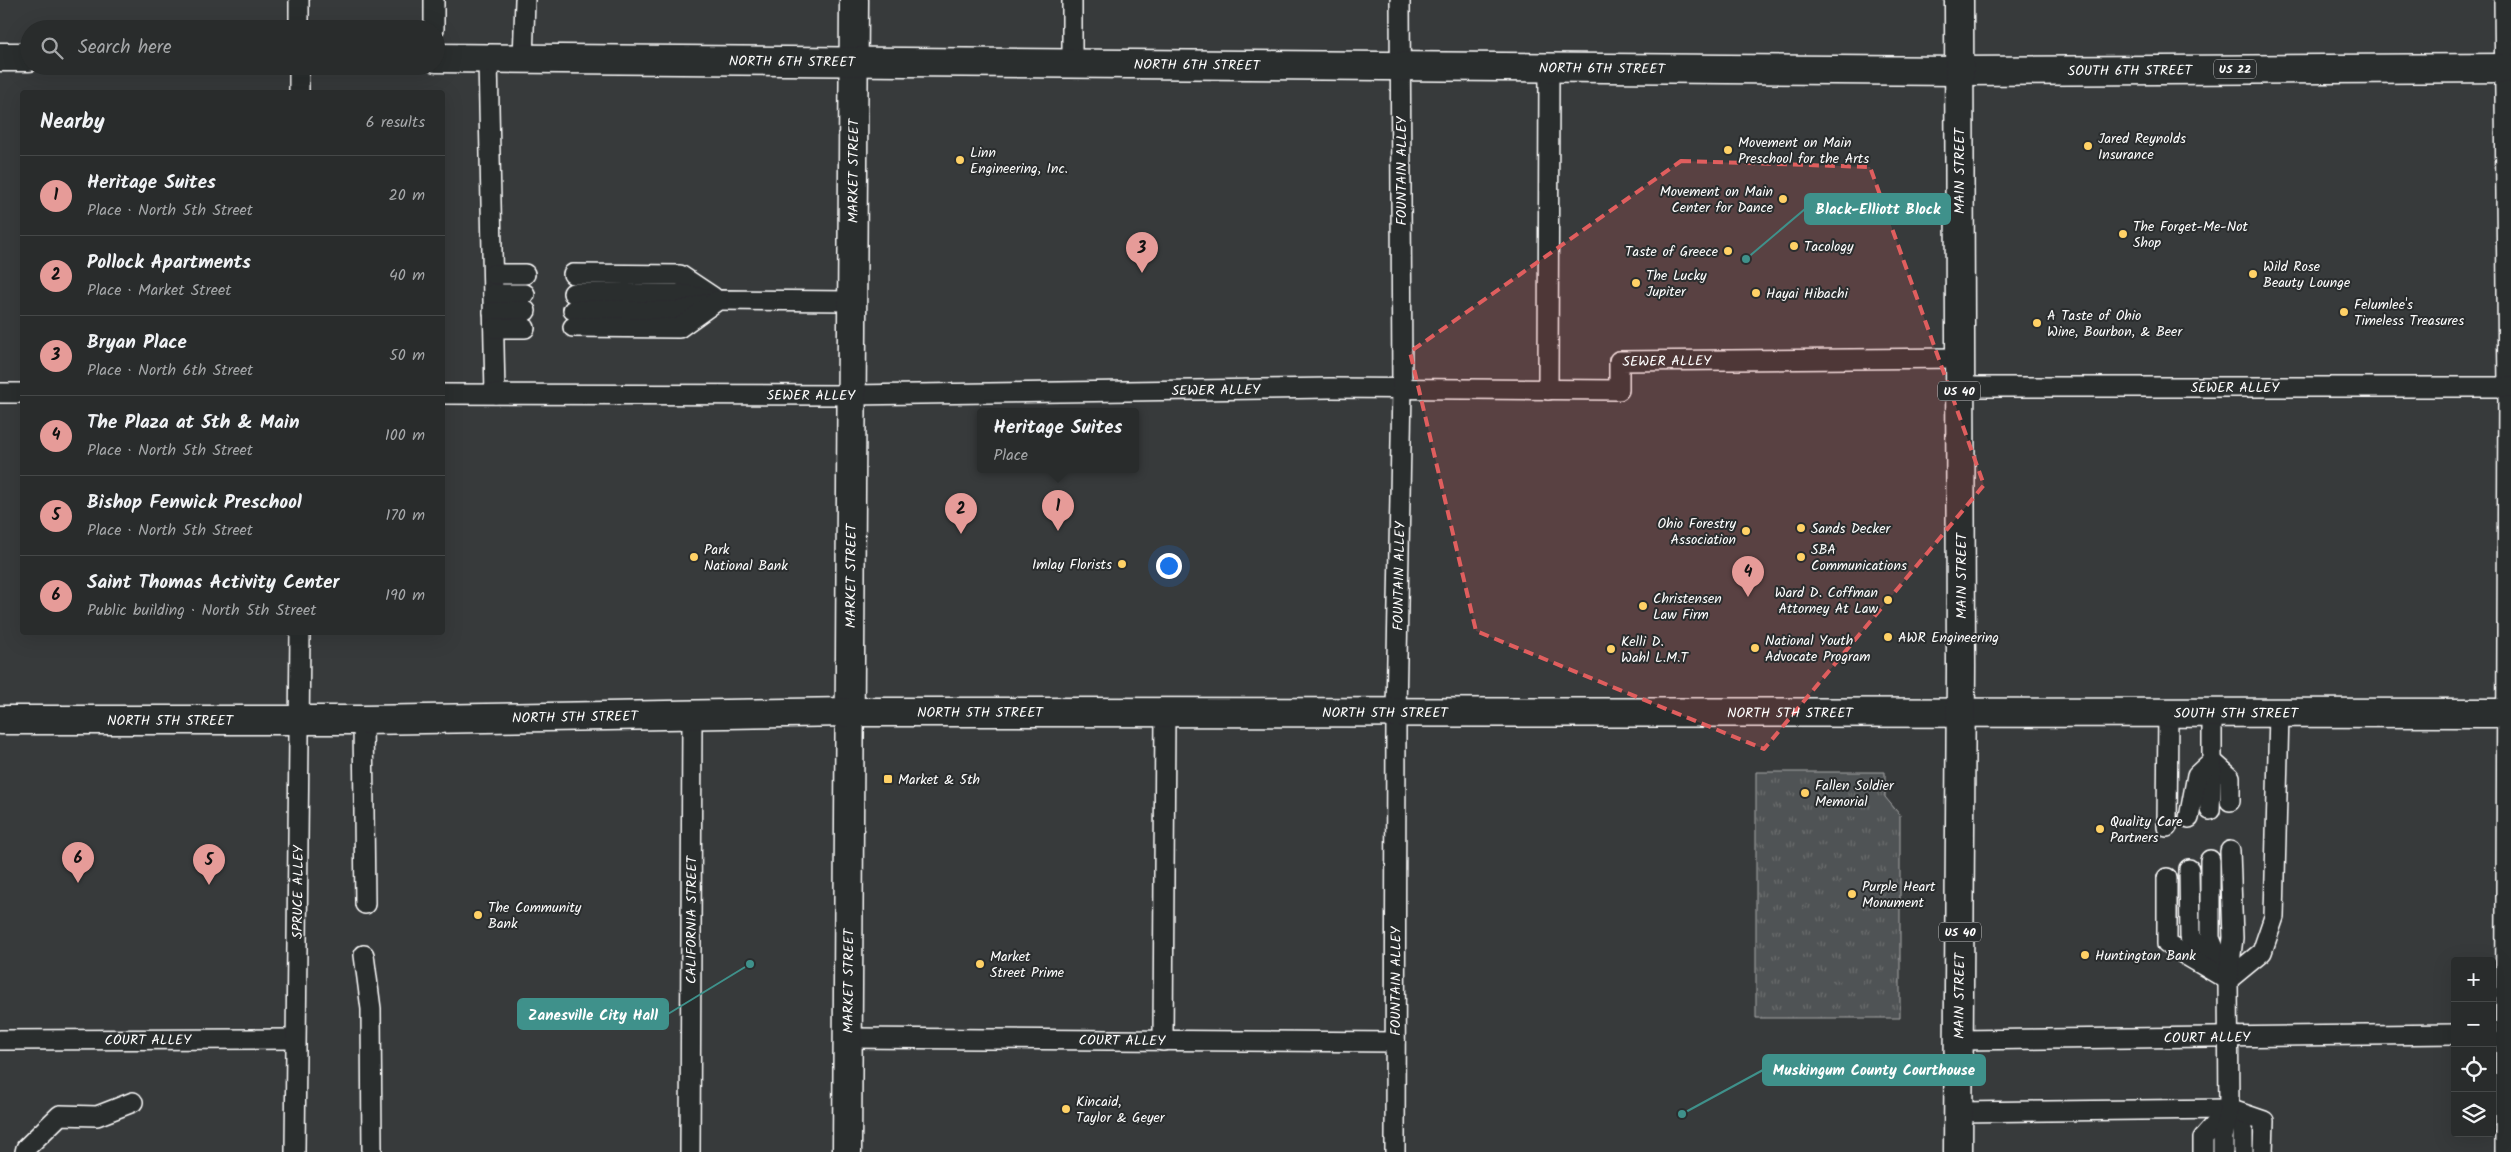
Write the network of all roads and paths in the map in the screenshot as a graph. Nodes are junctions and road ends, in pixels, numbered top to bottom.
1 (299, 0) edge
2 (434, 0) edge
3 (525, 0) edge
4 (854, 0) edge
5 (1072, 0) edge
6 (1400, 0) edge
7 (1959, 0) edge
8 (2504, 0) edge
9 (299, 20) edge
10 (434, 20) edge
11 (0, 57) edge
12 (20, 57) edge
13 (445, 58) edge
14 (488, 59) junction
15 (524, 60) junction
16 (854, 61) junction
17 (1072, 63) junction
18 (1400, 66) junction
19 (1549, 66) junction
20 (2508, 68) edge
21 (1959, 71) junction
22 (299, 75) edge
23 (299, 90) edge
24 (493, 274) junction
25 (525, 274) dead end
26 (573, 274) dead end
27 (718, 300) junction
28 (851, 301) junction
29 (493, 311) junction
30 (1959, 358) junction
31 (1959, 387) junction
32 (2509, 387) edge
33 (1402, 388) junction
34 (1548, 390) junction
35 (0, 393) edge
36 (20, 393) edge
37 (445, 394) edge
38 (495, 394) junction
39 (850, 395) junction
40 (300, 635) edge
41 (1961, 711) junction
42 (849, 712) junction
43 (1396, 712) junction
44 (2168, 712) junction
45 (2212, 713) junction
46 (2279, 713) junction
47 (2509, 713) edge
48 (1164, 714) junction
49 (692, 716) junction
50 (0, 720) edge
51 (300, 720) junction
52 (363, 720) junction
53 (2212, 761) junction
54 (2230, 801) dead end
55 (2210, 810) dead end
56 (2189, 818) dead end
57 (2167, 828) dead end
58 (2230, 851) dead end
59 (2210, 860) dead end
60 (2189, 869) dead end
61 (2166, 878) dead end
62 (365, 904) dead end
63 (364, 956) dead end
64 (2228, 980) junction
65 (2451, 1034) edge
66 (2503, 1034) edge
67 (2228, 1036) junction
68 (848, 1038) junction
69 (295, 1039) junction
70 (0, 1040) edge
71 (1959, 1040) junction
72 (1164, 1041) junction
73 (1396, 1042) junction
74 (133, 1102) dead end
75 (2229, 1109) junction
76 (1958, 1112) junction
77 (25, 1152) edge
78 (295, 1152) edge
79 (372, 1152) edge
80 (690, 1152) edge
81 (847, 1152) edge
82 (1395, 1152) edge
83 (1958, 1152) edge
84 (2203, 1152) edge
85 (2223, 1152) edge
86 (2243, 1152) edge
87 (2264, 1152) edge
88 (2505, 1152) edge

1 - 9 lane
2 - 10 lane
3 - 15 lane
4 - 16 main road, MARKET STREET
5 - 17 lane
6 - 18 lane, FOUNTAIN ALLEY
7 - 21 main road, MAIN STREET
8 - 20 lane
11 - 12 main road
13 - 14 main road, NORTH 6TH STREET
14 - 15 main road, NORTH 6TH STREET
14 - 24 lane
15 - 16 main road, NORTH 6TH STREET
16 - 17 main road, NORTH 6TH STREET
16 - 28 main road, MARKET STREET
17 - 18 main road, NORTH 6TH STREET
18 - 19 main road, NORTH 6TH STREET
18 - 33 lane, FOUNTAIN ALLEY
19 - 21 main road, NORTH 6TH STREET
19 - 34 lane
20 - 21 main road, SOUTH 6TH STREET / US 22
20 - 32 lane
21 - 30 main road, MAIN STREET / US 40
22 - 23 lane
24 - 25 lane
24 - 29 lane
26 - 27 lane
27 - 27 lane
27 - 28 lane
28 - 39 main road, MARKET STREET
29 - 29 lane
29 - 38 lane
30 - 31 main road, MAIN STREET / US 40
30 - 34 lane, SEWER ALLEY
31 - 32 lane, SEWER ALLEY
31 - 41 main road, MAIN STREET / US 40
32 - 47 lane
33 - 34 lane, SEWER ALLEY
33 - 39 lane, SEWER ALLEY
33 - 43 lane, FOUNTAIN ALLEY
35 - 36 lane
37 - 38 lane, SEWER ALLEY
38 - 39 lane, SEWER ALLEY
39 - 42 main road, MARKET STREET
40 - 51 lane, SPRUCE ALLEY
41 - 43 main road, NORTH 5TH STREET
41 - 44 main road, SOUTH 5TH STREET
41 - 71 main road, MAIN STREET / US 40
42 - 48 main road, NORTH 5TH STREET
42 - 49 main road, NORTH 5TH STREET
42 - 68 main road, MARKET STREET
43 - 48 main road, NORTH 5TH STREET
43 - 73 lane, FOUNTAIN ALLEY
44 - 45 main road, SOUTH 5TH STREET
44 - 57 lane
45 - 46 main road, SOUTH 5TH STREET
45 - 53 lane
46 - 47 main road, SOUTH 5TH STREET
46 - 64 lane
47 - 66 lane
48 - 72 lane
49 - 52 main road, NORTH 5TH STREET
49 - 80 lane, CALIFORNIA STREET
50 - 51 main road, NORTH 5TH STREET
51 - 52 main road, NORTH 5TH STREET
51 - 69 lane, SPRUCE ALLEY
52 - 62 lane
53 - 54 lane
53 - 55 lane
53 - 56 lane
58 - 64 lane
59 - 64 lane
60 - 64 lane
61 - 64 lane
63 - 79 lane
64 - 67 lane
65 - 67 lane, COURT ALLEY
66 - 88 lane
67 - 71 lane, COURT ALLEY
67 - 75 lane
68 - 72 lane, COURT ALLEY
68 - 81 main road, MARKET STREET
69 - 70 lane, COURT ALLEY
69 - 78 lane, SPRUCE ALLEY
71 - 76 main road, MAIN STREET / US 40
72 - 73 lane, COURT ALLEY
73 - 82 lane, FOUNTAIN ALLEY
74 - 77 lane
75 - 76 lane
75 - 84 lane
75 - 85 lane
75 - 86 lane
75 - 87 lane
76 - 83 main road, MAIN STREET / US 40

